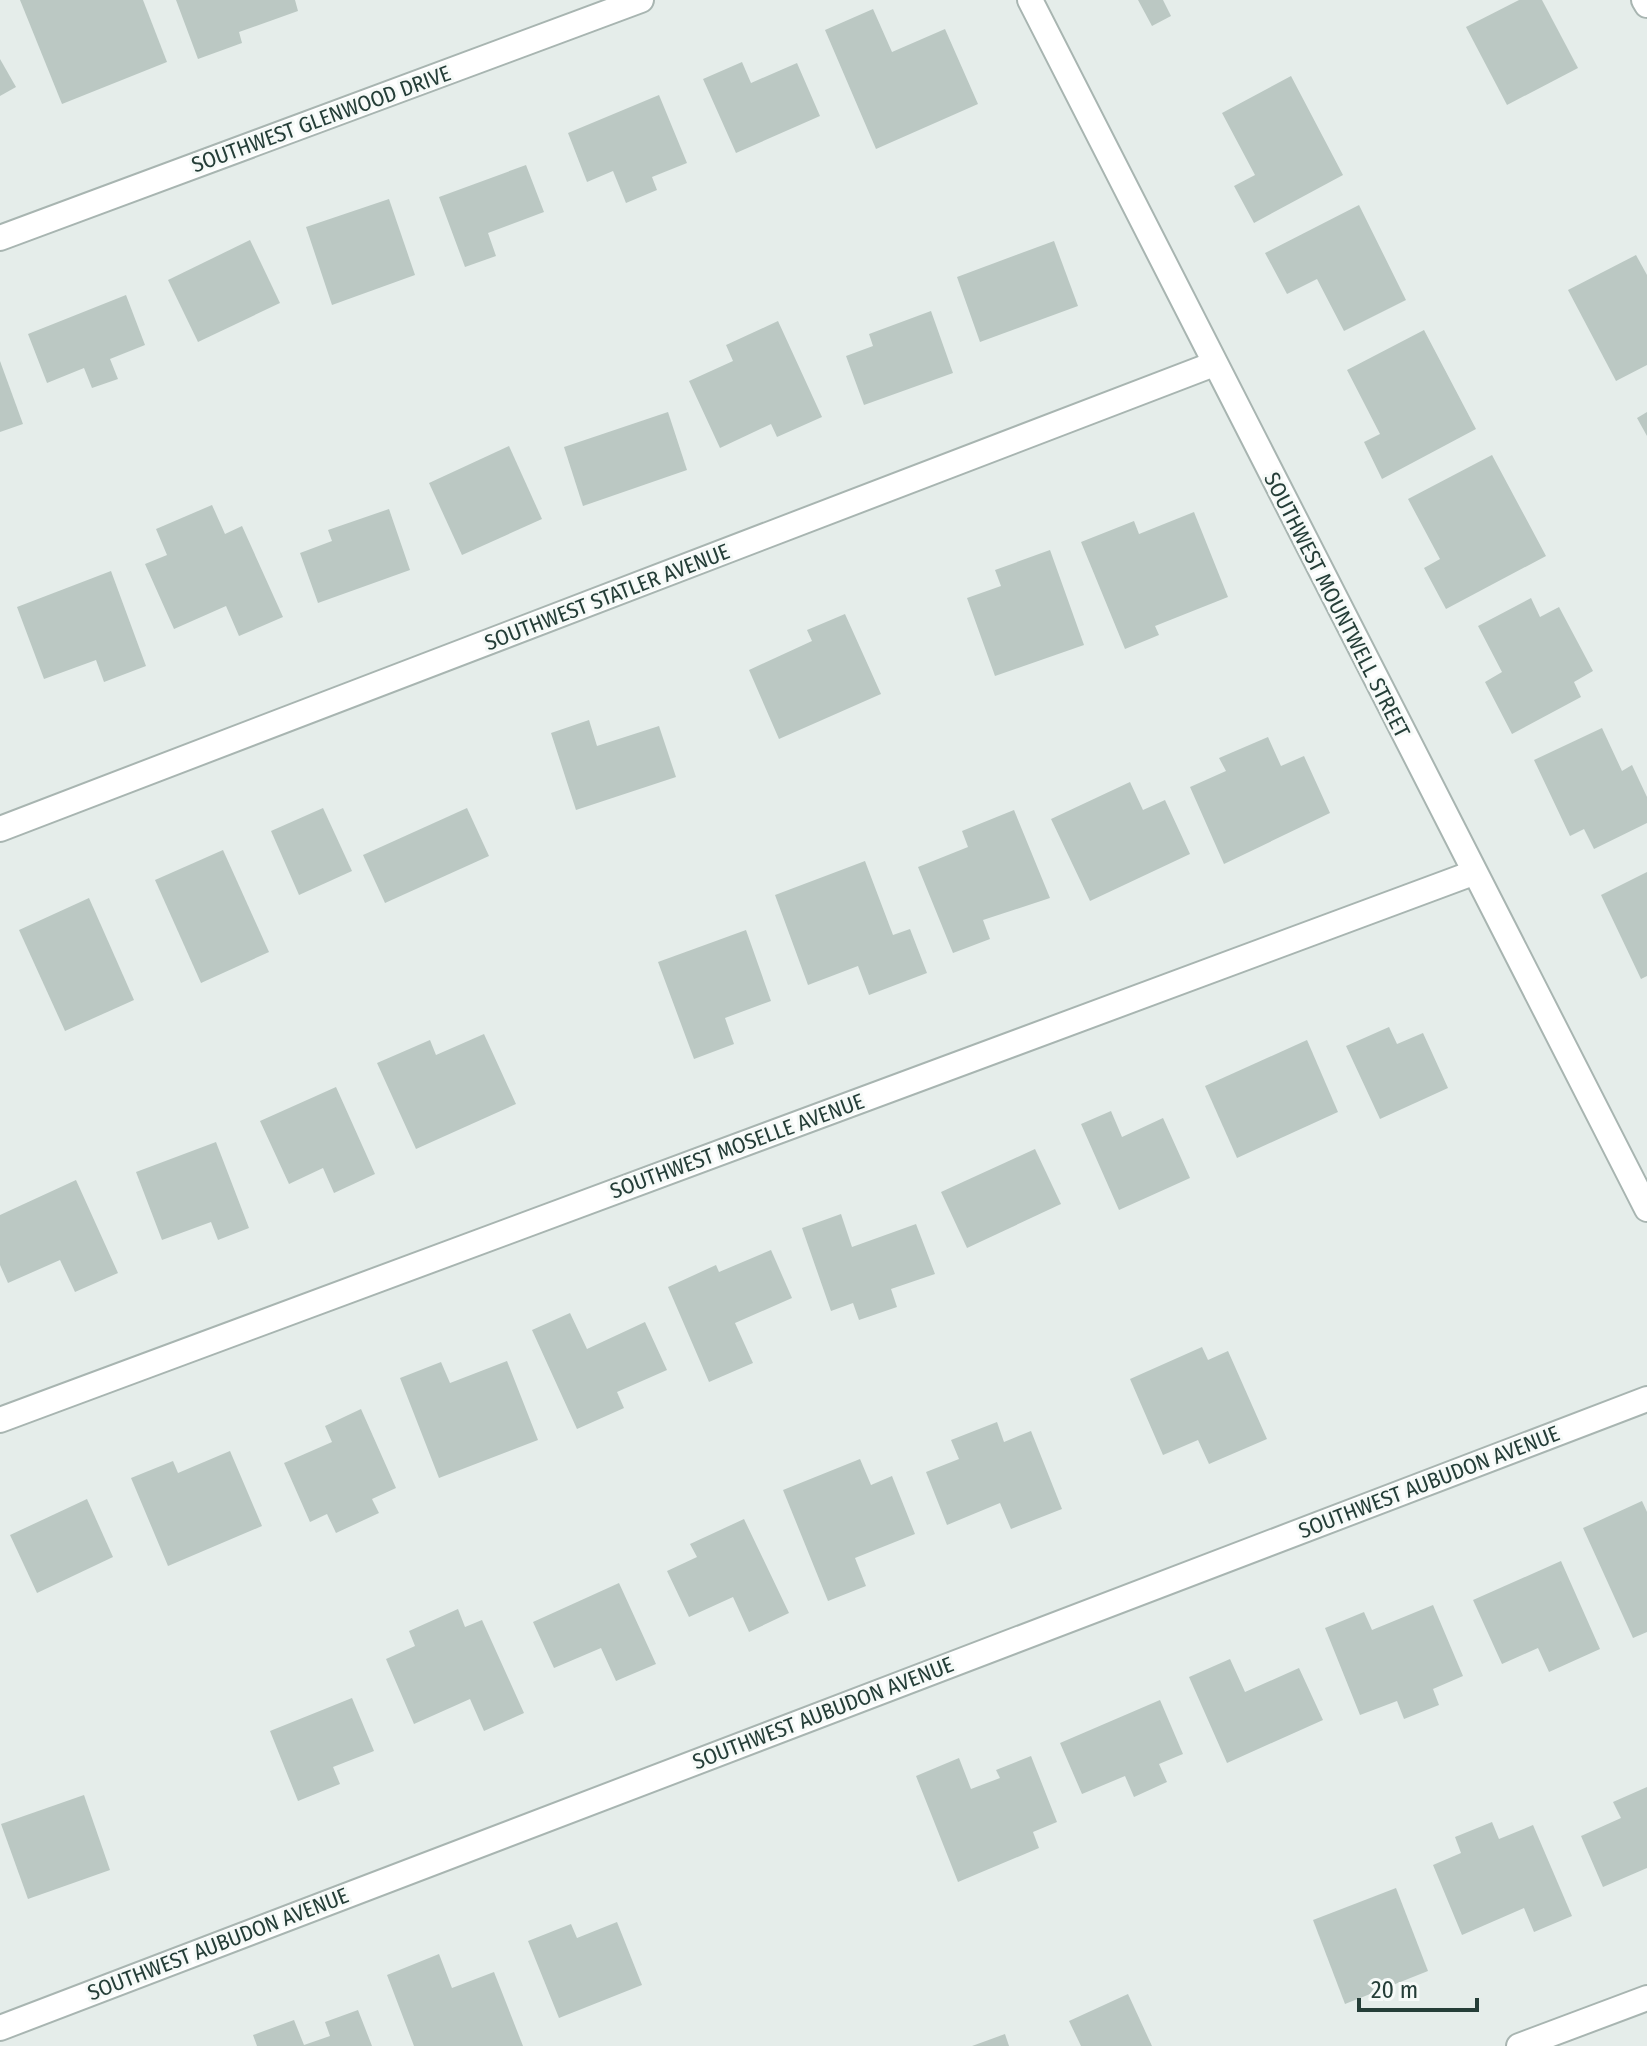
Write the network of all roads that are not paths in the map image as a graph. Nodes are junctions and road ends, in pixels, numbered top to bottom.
1 (641, 0) edge
2 (1030, 0) edge
3 (0, 238) edge
4 (1214, 364) junction
5 (0, 829) edge
6 (1473, 873) junction
7 (1647, 1209) edge
8 (1647, 1399) edge
9 (0, 1420) edge
10 (1647, 1998) edge
11 (0, 2028) edge
12 (1519, 2046) edge

1 - 3 street, SOUTHWEST GLENWOOD DRIVE
2 - 4 street, SOUTHWEST MOUNTWELL STREET
4 - 5 street, SOUTHWEST STATLER AVENUE
4 - 6 street, SOUTHWEST MOUNTWELL STREET
6 - 7 street, SOUTHWEST MOUNTWELL STREET
6 - 9 street, SOUTHWEST MOSELLE AVENUE
8 - 11 street, SOUTHWEST AUBUDON AVENUE
10 - 12 street

